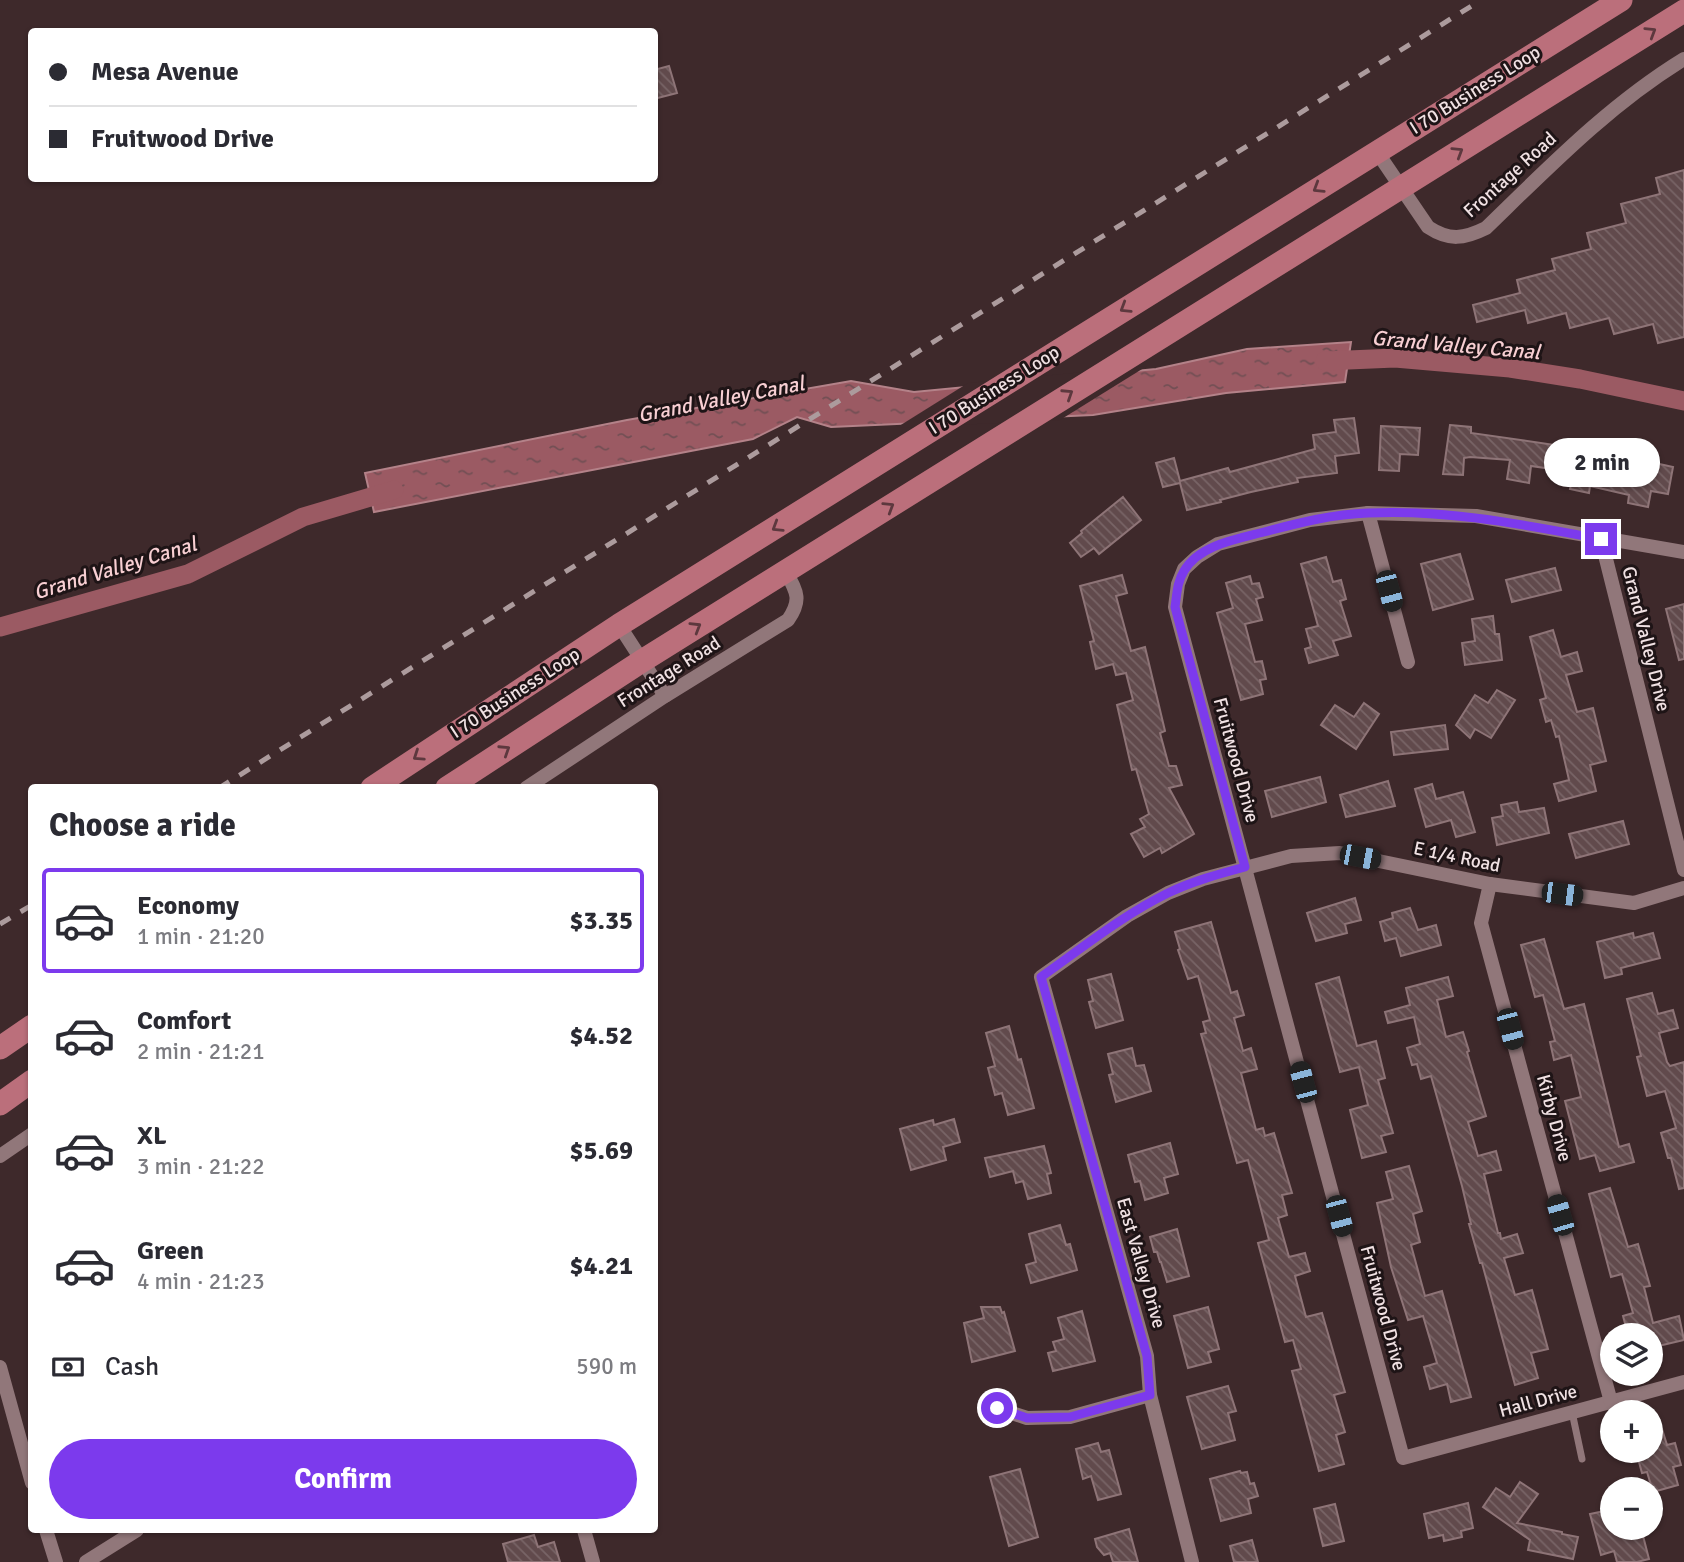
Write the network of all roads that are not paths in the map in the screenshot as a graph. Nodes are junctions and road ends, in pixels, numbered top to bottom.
1 (1621, 0) edge
2 (1684, 11) edge
3 (1684, 59) edge
4 (1377, 152) junction
5 (1400, 189) junction
6 (1368, 513) junction
7 (1601, 539) junction
8 (1684, 552) edge
9 (786, 572) junction
10 (619, 625) junction
11 (642, 661) junction
12 (1408, 662) dead end
13 (665, 696) junction
14 (378, 784) edge
15 (453, 784) edge
16 (532, 784) edge
17 (1245, 867) junction
18 (1684, 870) edge
19 (1490, 884) junction
20 (1684, 888) edge
21 (1041, 977) joint
22 (28, 1029) edge
23 (0, 1048) edge
24 (28, 1084) edge
25 (0, 1104) edge
26 (28, 1137) edge
27 (0, 1156) edge
28 (0, 1367) edge
29 (1684, 1382) edge
30 (1150, 1395) junction
31 (1610, 1400) edge
32 (1618, 1400) edge
33 (1600, 1405) edge
34 (997, 1408) dead end
35 (1572, 1411) junction
36 (1403, 1458) joint
37 (1582, 1459) dead end
38 (28, 1468) edge
39 (47, 1533) edge
40 (132, 1533) edge
41 (585, 1533) edge
42 (56, 1562) edge
43 (86, 1562) edge
44 (593, 1562) edge
45 (1192, 1562) edge

1 - 4 main road, I 70 Business Loop
5 -> 2 main road
3 - 5 street, Frontage Road
4 - 5 street, Frontage Road
4 -> 10 main road, I 70 Business Loop
9 -> 5 main road
6 - 7 street, Fruitwood Drive
6 - 12 street
6 - 17 street, Fruitwood Drive
7 - 8 street, Fruitwood Drive
7 - 18 street, Grand Valley Drive
11 -> 9 main road
9 - 13 street, Frontage Road
10 - 11 street
10 -> 14 main road, I 70 Business Loop
11 - 13 street
15 -> 11 main road
13 - 16 street, Frontage Road
17 - 19 street, E 1/4 Road
17 - 21 street, E 1/4 Road
17 - 36 street, Fruitwood Drive
19 - 20 street, E 1/4 Road
19 - 31 street, Kirby Drive
21 - 30 street, East Valley Drive
22 - 23 main road
24 - 25 main road
26 - 27 street
28 - 38 street
29 - 32 street, Hall Drive
30 - 34 street
30 - 45 street, East Valley Drive
33 - 35 street, Hall Drive
35 - 36 street, Hall Drive
35 - 37 lane
39 - 42 street
40 - 43 street
41 - 44 street

